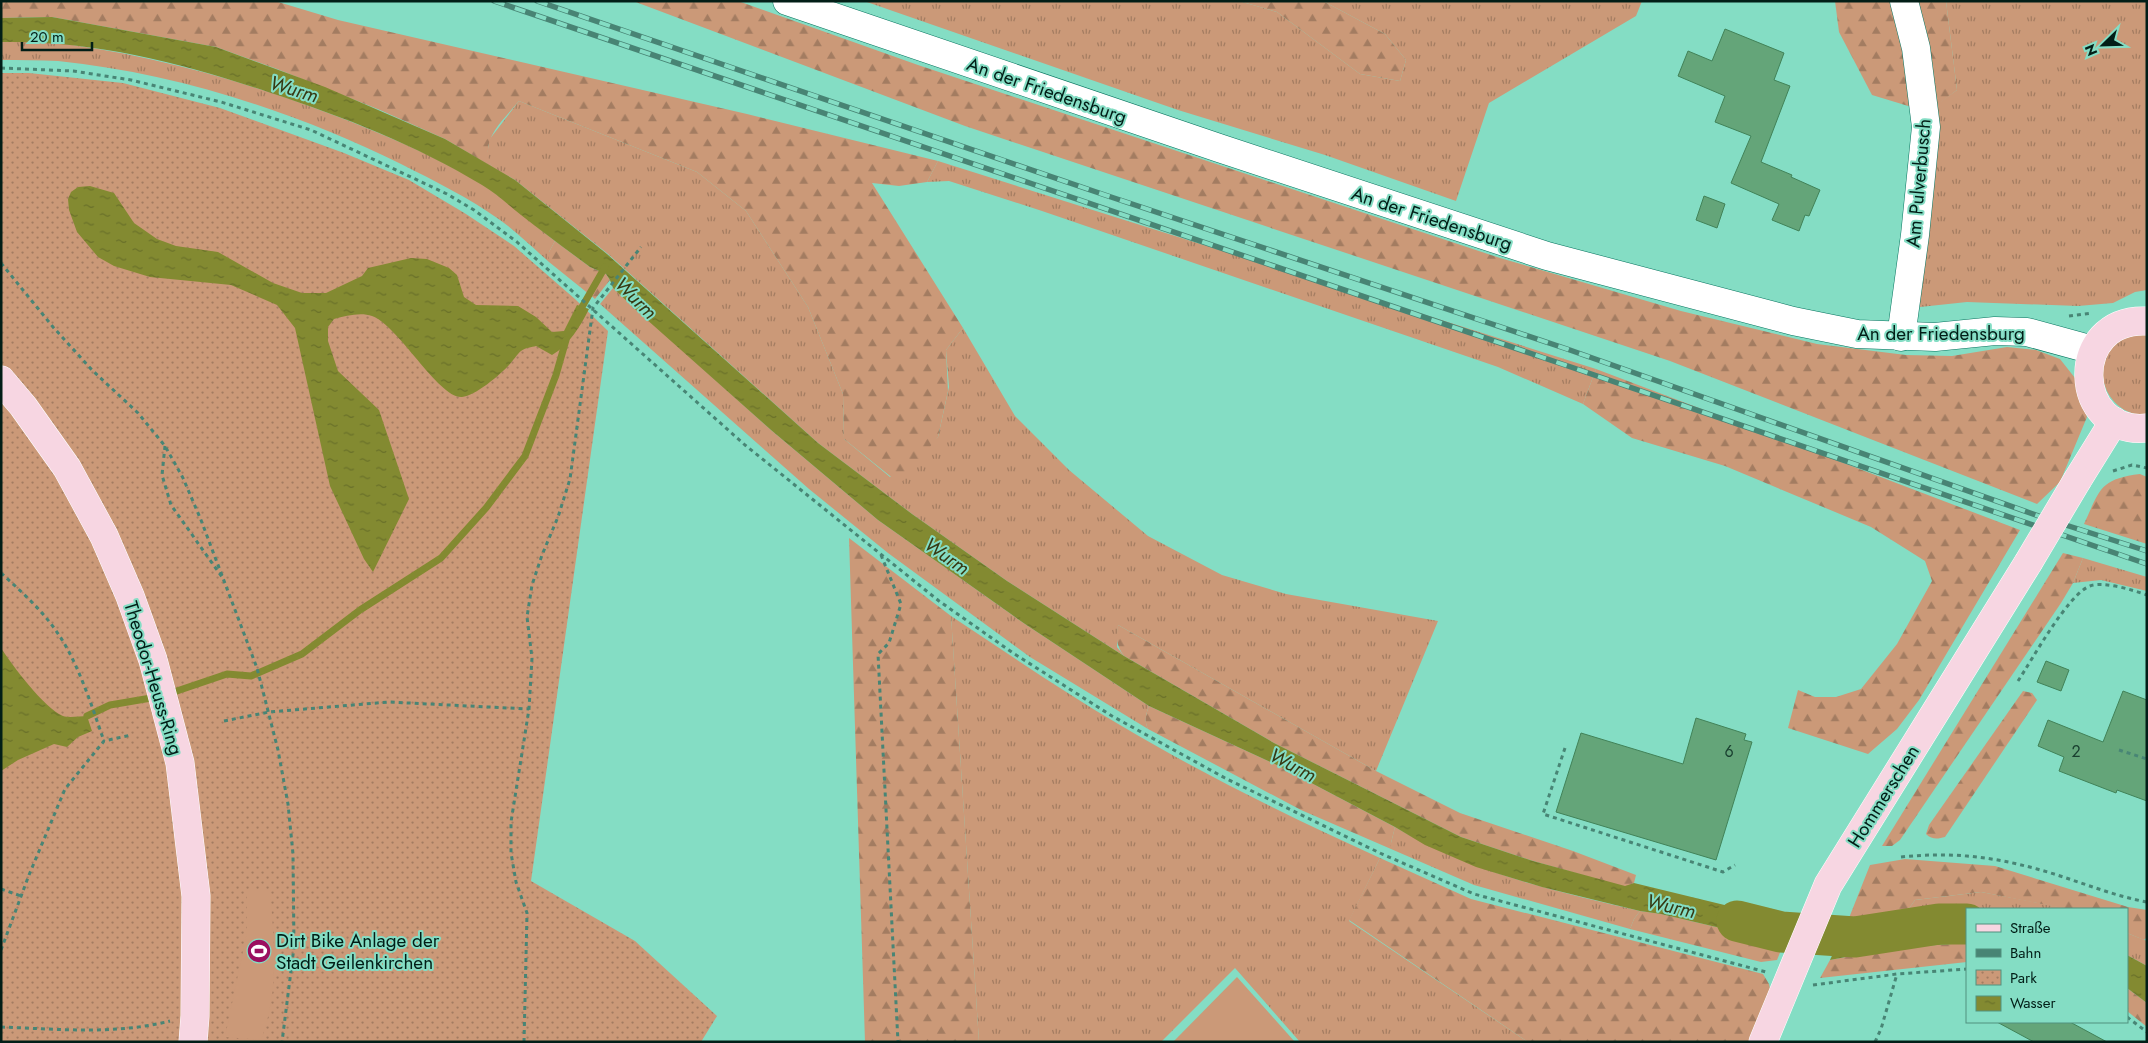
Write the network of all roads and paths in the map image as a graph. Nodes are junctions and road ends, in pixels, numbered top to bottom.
1 (787, 1) edge
2 (1904, 1) edge
3 (1, 68) edge
4 (641, 247) dead end
5 (1, 262) edge
6 (593, 308) junction
7 (2097, 312) dead end
8 (2061, 316) dead end
9 (2147, 321) edge
10 (1901, 336) junction
11 (2093, 350) junction
12 (1, 380) edge
13 (2114, 421) junction
14 (2147, 428) edge
15 (165, 446) junction
16 (2147, 468) edge
17 (2112, 471) dead end
18 (880, 554) junction
19 (1, 573) edge
20 (224, 579) junction
21 (2147, 595) edge
22 (2018, 681) dead end
23 (529, 709) junction
24 (269, 712) junction
25 (224, 721) dead end
26 (131, 735) dead end
27 (104, 741) junction
28 (1565, 748) dead end
29 (2119, 750) dead end
30 (2147, 759) edge
31 (1901, 857) dead end
32 (1735, 865) dead end
33 (1, 889) edge
34 (21, 896) junction
35 (2147, 902) edge
36 (1, 950) edge
37 (1966, 969) edge
38 (1896, 974) junction
39 (1788, 978) junction
40 (2128, 1018) edge
41 (1, 1027) edge
42 (194, 1029) edge
43 (2147, 1032) edge
44 (282, 1042) edge
45 (524, 1042) edge
46 (898, 1042) edge
47 (1763, 1042) edge
48 (1875, 1042) edge

1 - 10 street, An der Friedensburg
2 - 10 street, Am Pulverbusch
3 - 6 path
4 - 6 path
5 - 15 path
6 - 18 path
6 - 23 path
7 - 8 path
9 - 11 main road
10 - 11 street, An der Friedensburg
11 - 13 main road
12 - 42 main road, Theodor-Heuss-Ring
13 - 14 main road
13 - 39 main road, Hommerschen, bridge
15 - 20 path
15 - 20 path
16 - 17 path
18 - 39 path
18 - 46 path
19 - 27 path
20 - 24 path
21 - 22 path
23 - 24 path
23 - 45 path
24 - 25 path
24 - 44 path
26 - 27 path
27 - 34 path
28 - 32 path
29 - 30 path
31 - 35 path
33 - 34 path
34 - 36 path
37 - 38 path
38 - 39 path
38 - 48 path
39 - 47 main road, Hommerschen
40 - 43 path
41 - 42 path

